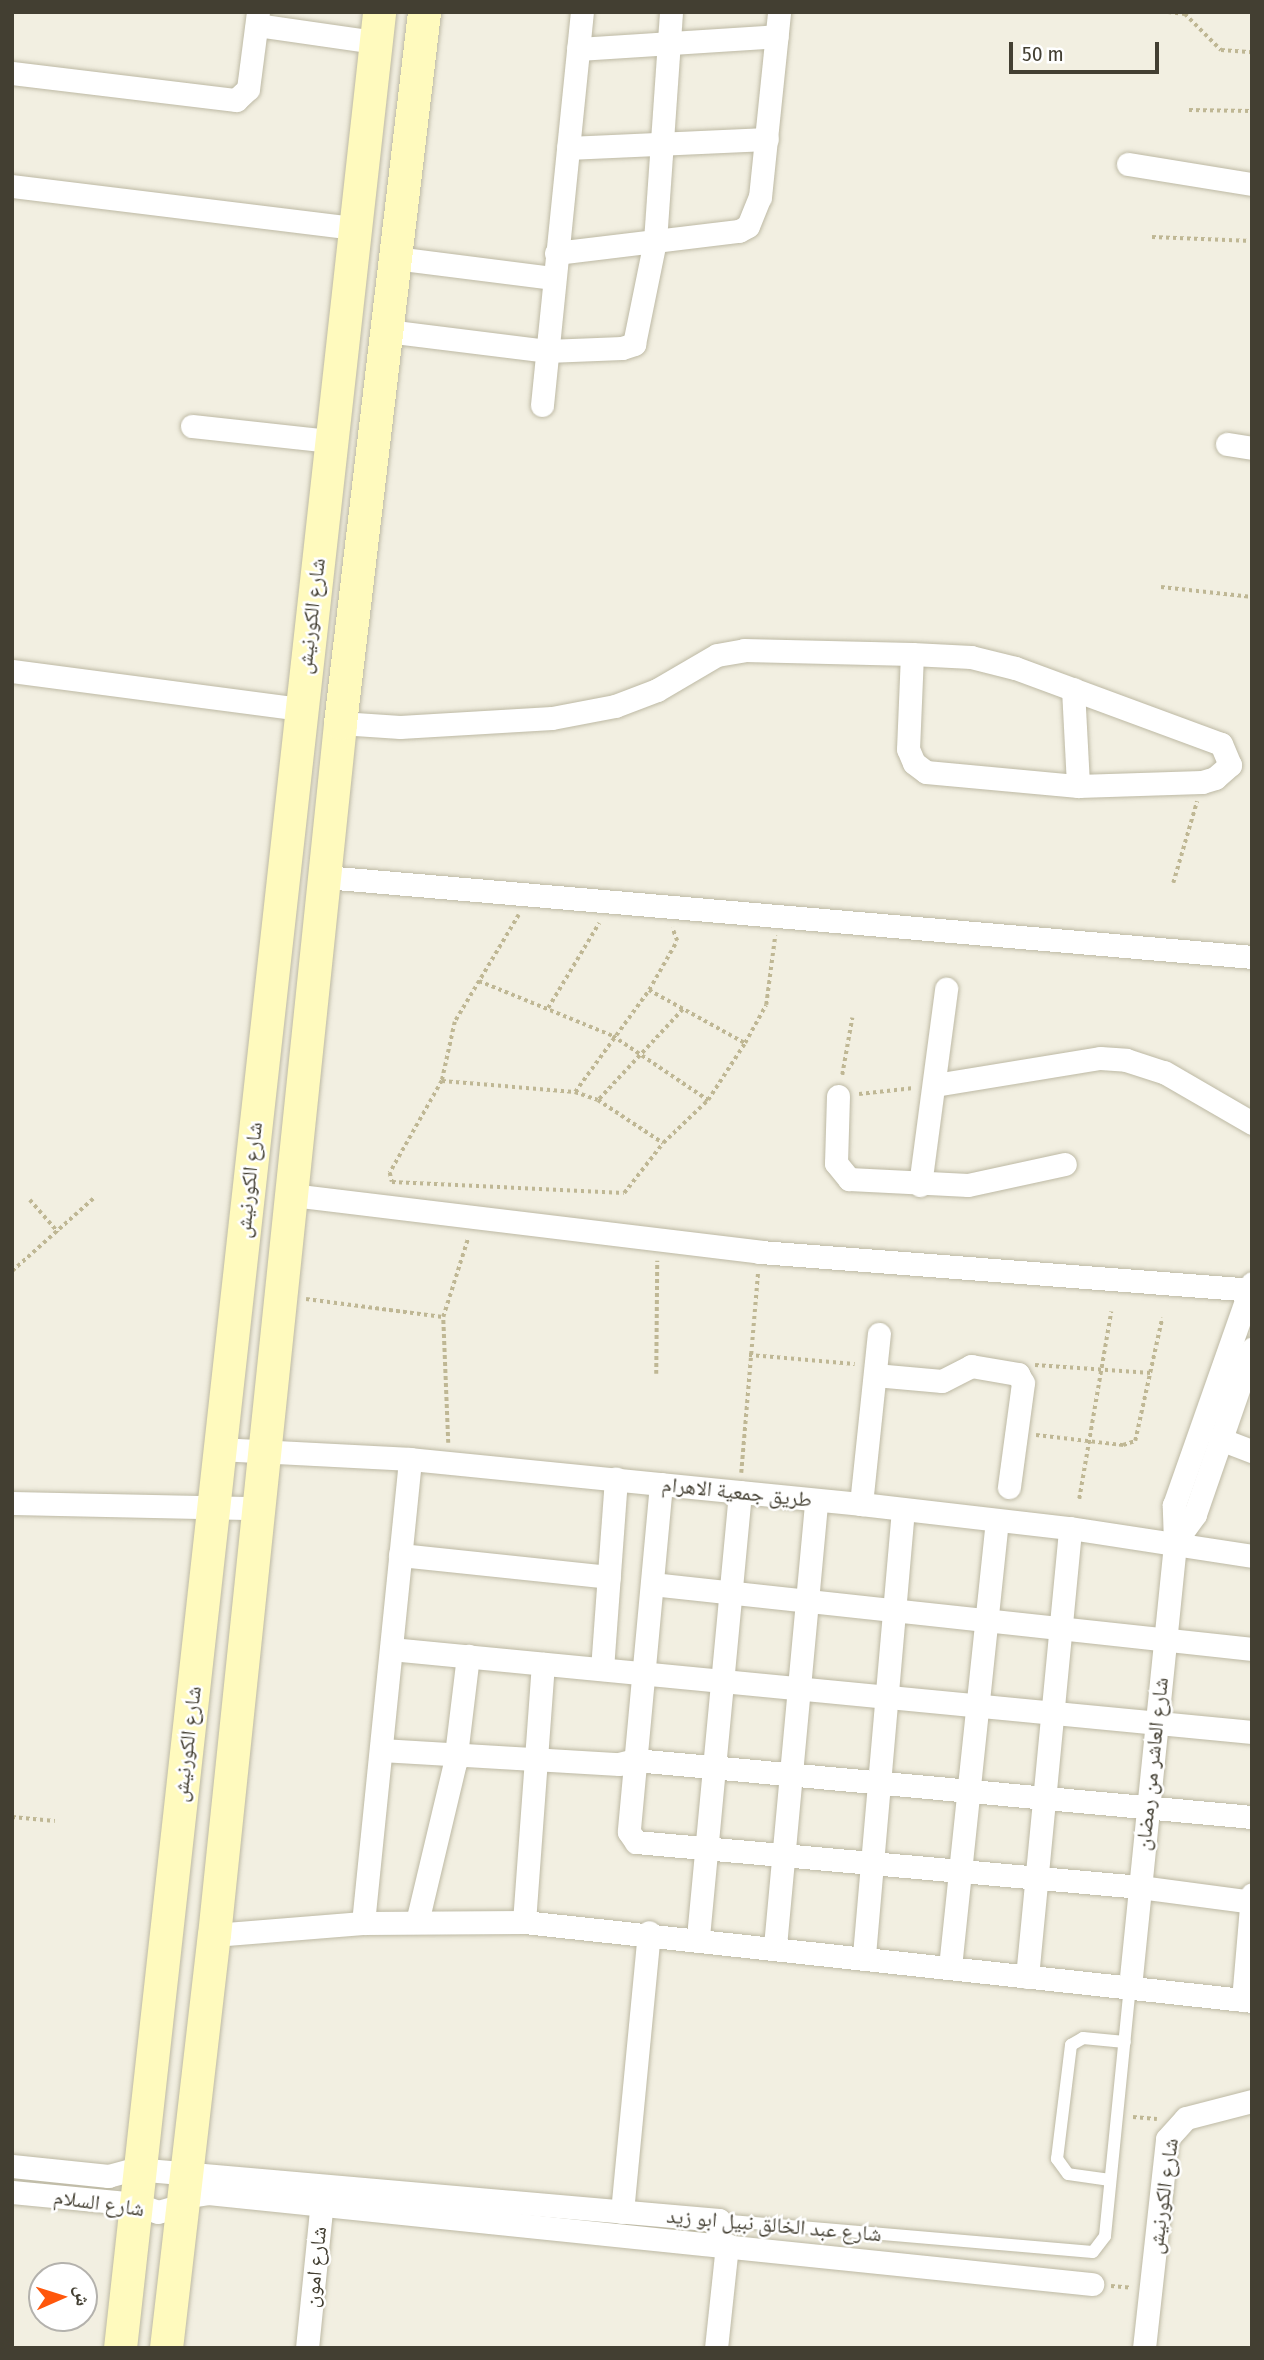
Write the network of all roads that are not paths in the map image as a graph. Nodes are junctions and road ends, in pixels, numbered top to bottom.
1 (424, 12) edge
2 (582, 12) edge
3 (670, 12) edge
4 (779, 12) edge
5 (258, 18) edge
6 (377, 27) edge
7 (777, 36) junction
8 (669, 41) junction
9 (578, 49) junction
10 (12, 73) edge
11 (767, 139) junction
12 (661, 142) junction
13 (568, 148) junction
14 (1128, 164) dead end
15 (1252, 184) edge
16 (12, 186) edge
17 (355, 228) junction
18 (655, 241) junction
19 (556, 253) junction
20 (395, 258) junction
21 (554, 278) junction
22 (387, 331) junction
23 (547, 351) junction
24 (542, 405) dead end
25 (192, 426) dead end
26 (331, 441) junction
27 (1227, 444) dead end
28 (1252, 448) edge
29 (912, 654) junction
30 (306, 659) junction
31 (347, 664) junction
32 (12, 671) edge
33 (1073, 690) junction
34 (300, 709) junction
35 (341, 723) junction
36 (1241, 766) edge
37 (1078, 786) junction
38 (326, 877) junction
39 (1252, 957) edge
40 (946, 989) dead end
41 (935, 1085) junction
42 (838, 1096) road end
43 (1252, 1123) edge
44 (1065, 1164) dead end
45 (920, 1185) junction
46 (292, 1195) junction
47 (1251, 1286) edge
48 (879, 1334) dead end
49 (1243, 1362) edge
50 (875, 1371) junction
51 (1220, 1438) junction
52 (220, 1449) junction
53 (264, 1451) junction
54 (1252, 1451) edge
55 (410, 1459) junction
56 (616, 1479) junction
57 (661, 1484) junction
58 (1009, 1487) dead end
59 (740, 1492) junction
60 (816, 1501) junction
61 (12, 1503) edge
62 (861, 1504) junction
63 (214, 1507) junction
64 (258, 1508) junction
65 (903, 1510) junction
66 (997, 1520) junction
67 (1070, 1528) junction
68 (1175, 1542) junction
69 (400, 1555) junction
70 (1252, 1556) edge
71 (609, 1577) junction
72 (652, 1584) junction
73 (731, 1593) junction
74 (805, 1602) junction
75 (894, 1611) junction
76 (986, 1620) junction
77 (1058, 1627) junction
78 (1165, 1640) junction
79 (391, 1649) junction
80 (1252, 1649) edge
81 (468, 1656) junction
82 (542, 1664) junction
83 (602, 1669) junction
84 (643, 1673) junction
85 (722, 1681) junction
86 (796, 1688) junction
87 (887, 1696) junction
88 (978, 1704) junction
89 (1050, 1711) junction
90 (1157, 1723) junction
91 (1252, 1732) edge
92 (381, 1750) junction
93 (456, 1754) junction
94 (536, 1759) junction
95 (635, 1760) junction
96 (714, 1767) junction
97 (788, 1774) junction
98 (879, 1782) junction
99 (969, 1789) junction
100 (1043, 1796) junction
101 (1149, 1805) junction
102 (1252, 1817) edge
103 (706, 1851) junction
104 (780, 1857) junction
105 (872, 1865) junction
106 (960, 1873) junction
107 (1035, 1879) junction
108 (1140, 1887) junction
109 (1252, 1894) edge
110 (1251, 1902) edge
111 (417, 1922) junction
112 (524, 1922) junction
113 (363, 1923) junction
114 (649, 1933) junction
115 (214, 1935) junction
116 (698, 1937) junction
117 (775, 1946) junction
118 (864, 1955) junction
119 (950, 1966) junction
120 (1027, 1977) junction
121 (1130, 1987) junction
122 (1247, 2001) edge
123 (1125, 2042) junction
124 (1252, 2101) edge
125 (12, 2166) edge
126 (140, 2169) junction
127 (1110, 2180) junction
128 (184, 2188) junction
129 (12, 2192) edge
130 (323, 2195) junction
131 (136, 2204) junction
132 (622, 2211) junction
133 (543, 2215) junction
134 (719, 2220) junction
135 (722, 2244) junction
136 (1099, 2285) road end
137 (120, 2348) edge
138 (166, 2348) edge
139 (307, 2348) edge
140 (716, 2348) edge
141 (1144, 2348) edge

1 - 20 main road, شارع الكورنيش
2 - 9 street
3 - 8 street
4 - 7 street
5 - 6 street
5 - 10 street
6 - 17 main road, شارع الكورنيش
7 - 8 street
7 - 11 street
8 - 9 street
8 - 12 street
9 - 13 street
11 - 12 street
11 - 18 street
12 - 13 street
12 - 18 street
13 - 19 street
14 - 15 street
16 - 17 street
17 - 26 main road, شارع الكورنيش
18 - 19 street
18 - 23 street
19 - 21 street
20 - 21 street
20 - 22 main road, شارع الكورنيش
21 - 23 street
22 - 23 street
22 - 31 main road, شارع الكورنيش
23 - 24 street
25 - 26 street
26 - 30 main road, شارع الكورنيش
27 - 28 street
29 - 33 street
29 - 35 street
29 - 37 street
30 - 31 main road
30 - 34 main road, شارع الكورنيش
31 - 35 main road, شارع الكورنيش
32 - 34 street
33 - 36 street
33 - 37 street
34 - 35 main road
34 - 52 main road, شارع الكورنيش
35 - 38 main road, شارع الكورنيش
36 - 37 street
38 - 39 street
38 - 46 main road, شارع الكورنيش
40 - 41 street
41 - 43 street
41 - 45 street
42 - 45 street
44 - 45 street
46 - 47 street
46 - 53 main road, شارع الكورنيش
47 - 49 street, شارع العاشر من رمضان
48 - 50 street
49 - 51 street, شارع العاشر من رمضان
49 - 68 street, شارع العاشر من رمضان
50 - 58 street
50 - 62 street
51 - 54 street
51 - 68 street, شارع العاشر من رمضان
52 - 53 street, طريق جمعية الاهرام
52 - 63 main road, شارع الكورنيش
53 - 55 street, طريق جمعية الاهرام
53 - 64 main road, شارع الكورنيش
55 - 56 street, طريق جمعية الاهرام
55 - 69 street
56 - 57 street, طريق جمعية الاهرام
56 - 71 street
57 - 59 street, طريق جمعية الاهرام
57 - 72 street
59 - 60 street, طريق جمعية الاهرام
59 - 73 street
60 - 62 street, طريق جمعية الاهرام
60 - 74 street
61 - 63 street
62 - 65 street, طريق جمعية الاهرام
63 - 64 street
63 - 126 main road, شارع الكورنيش
64 - 115 main road, شارع الكورنيش
65 - 66 street, طريق جمعية الاهرام
65 - 75 street
66 - 67 street, طريق جمعية الاهرام
66 - 76 street
67 - 68 street, طريق جمعية الاهرام
67 - 77 street
68 - 70 street, طريق جمعية الاهرام
68 - 78 street, شارع العاشر من رمضان
69 - 71 street
69 - 79 street
71 - 83 street
72 - 73 street
72 - 84 street
73 - 74 street
73 - 85 street
74 - 75 street
74 - 86 street
75 - 76 street
75 - 87 street
76 - 77 street
76 - 88 street
77 - 78 street
77 - 89 street
78 - 80 street
78 - 90 street, شارع العاشر من رمضان
79 - 81 street
79 - 92 street
81 - 82 street
81 - 93 street
82 - 83 street
82 - 94 street
83 - 84 street
84 - 85 street
84 - 95 street
85 - 86 street
85 - 96 street
86 - 87 street
86 - 97 street
87 - 88 street
87 - 98 street
88 - 89 street
88 - 99 street
89 - 90 street
89 - 100 street
90 - 91 street
90 - 101 street, شارع العاشر من رمضان
92 - 93 street
92 - 113 street
93 - 94 street
93 - 111 street
94 - 95 street
94 - 112 street
95 - 96 street
95 - 103 street
96 - 97 street
96 - 103 street
97 - 98 street
97 - 104 street
98 - 99 street
98 - 105 street
99 - 100 street
99 - 106 street
100 - 101 street
100 - 107 street
101 - 102 street
101 - 108 street, شارع العاشر من رمضان
103 - 104 street
103 - 116 street
104 - 105 street
104 - 117 street
105 - 106 street
105 - 118 street
106 - 107 street
106 - 119 street
107 - 108 street
107 - 120 street
108 - 110 street
108 - 121 street, شارع العاشر من رمضان
109 - 110 street
110 - 122 street
111 - 112 street
111 - 113 street
112 - 114 street
113 - 115 street
114 - 116 street
114 - 132 street
115 - 128 main road, شارع الكورنيش
116 - 117 street
117 - 118 street
118 - 119 street
119 - 120 street
120 - 121 street
121 - 122 street
121 - 123 lane, شارع عبد الخالق نبيل ابو زيد
123 - 127 lane, شارع عبد الخالق نبيل ابو زيد
123 - 127 lane
124 - 141 street, شارع الكورنيش
125 - 126 street, شارع السلام
126 - 128 street, شارع السلام
126 - 131 main road, شارع الكورنيش
127 - 134 lane, شارع عبد الخالق نبيل ابو زيد
128 - 130 street, شارع عبد الخالق نبيل ابو زيد
128 - 131 street, شارع السلام
128 - 138 main road, شارع الكورنيش
129 - 131 street, شارع السلام
130 - 133 street, شارع عبد الخالق نبيل ابو زيد
130 - 139 street, شارع امون
131 - 137 main road, شارع الكورنيش
132 - 133 street, شارع عبد الخالق نبيل ابو زيد
132 - 134 street, شارع عبد الخالق نبيل ابو زيد
133 - 135 street, شارع عبد الخالق نبيل ابو زيد
134 - 135 street
135 - 136 street, شارع عبد الخالق نبيل ابو زيد
135 - 140 street

